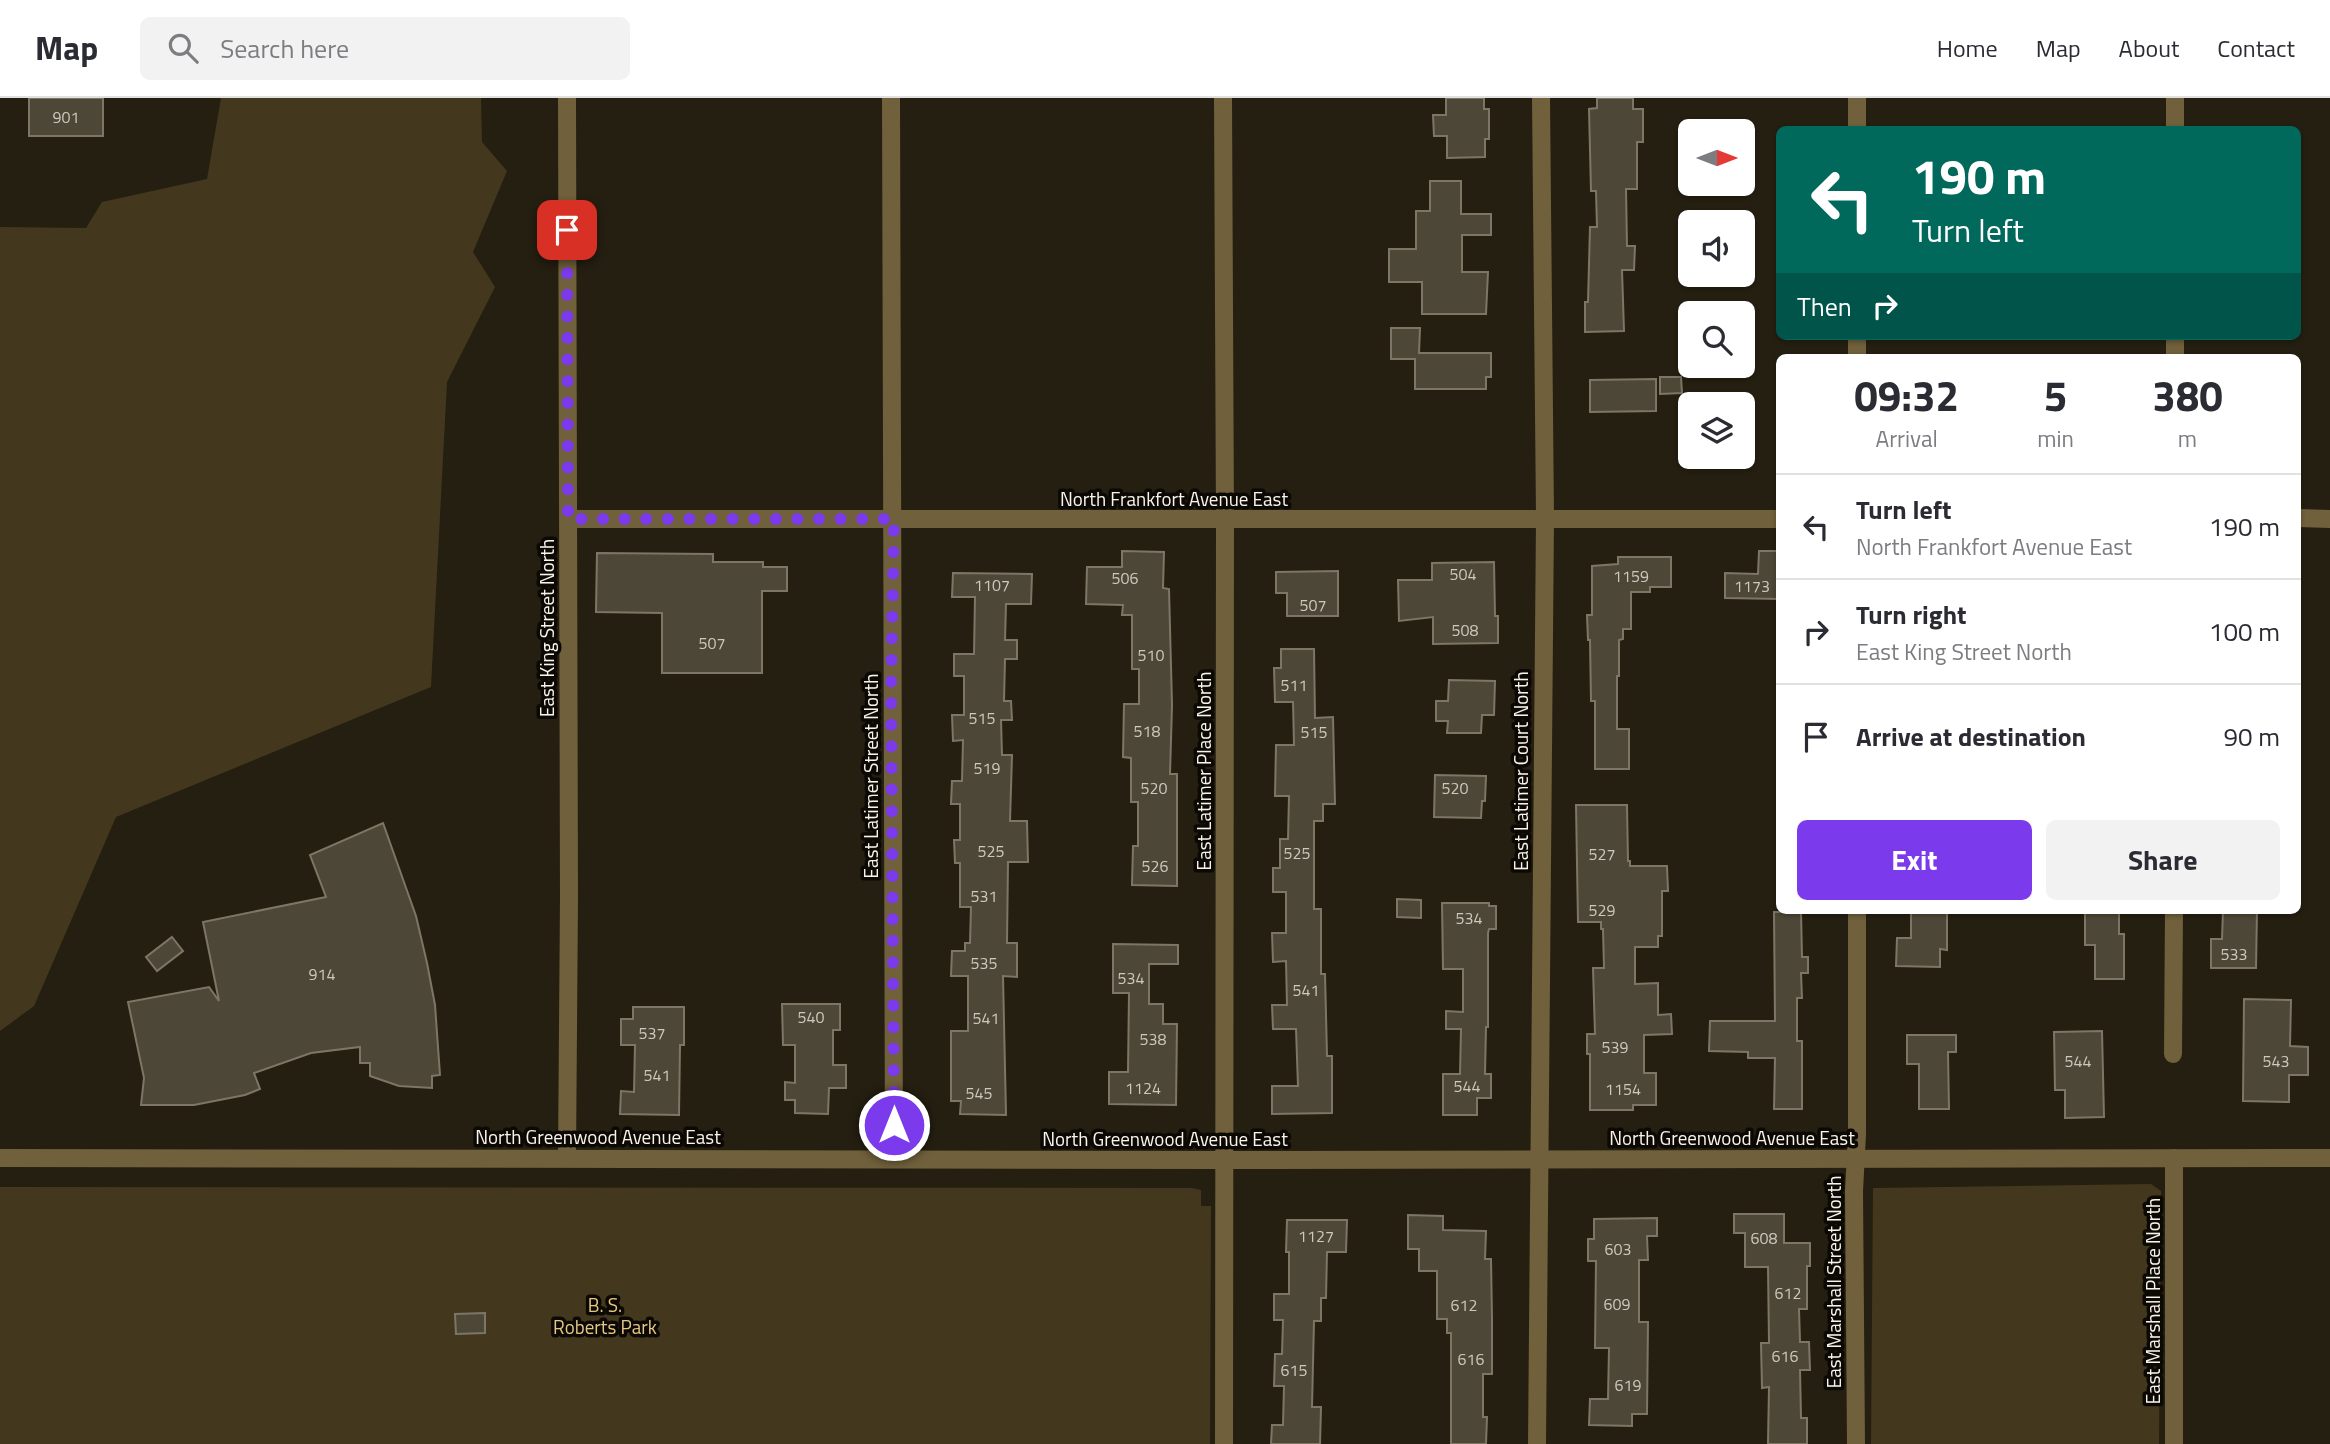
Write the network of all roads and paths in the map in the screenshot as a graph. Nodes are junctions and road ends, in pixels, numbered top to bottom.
1 (567, 98) edge
2 (891, 98) edge
3 (1223, 98) edge
4 (1541, 98) edge
5 (1857, 98) edge
6 (2175, 98) edge
7 (1857, 126) edge
8 (2175, 126) edge
9 (1545, 518) junction
10 (2301, 518) edge
11 (568, 519) junction
12 (894, 519) junction
13 (1776, 519) edge
14 (2330, 519) edge
15 (1225, 520) junction
16 (1857, 914) edge
17 (2174, 914) edge
18 (2174, 1054) dead end
19 (0, 1158) edge
20 (567, 1158) junction
21 (2174, 1158) junction
22 (2330, 1158) edge
23 (894, 1159) junction
24 (1539, 1159) junction
25 (1855, 1159) junction
26 (1224, 1160) junction
27 (1224, 1444) edge
28 (1537, 1444) edge
29 (1856, 1444) edge
30 (2174, 1444) edge

1 - 11 street, East King Street North
2 - 12 street, East Latimer Street North
3 - 15 street, East Latimer Place North
4 - 9 street, East Latimer Court North
5 - 7 street
6 - 8 street
9 - 13 street, North Frankfort Avenue East
9 - 15 street, North Frankfort Avenue East
9 - 24 street, East Latimer Court North
10 - 14 street
11 - 12 street, North Frankfort Avenue East
11 - 20 street, East King Street North
12 - 15 street, North Frankfort Avenue East
12 - 23 street, East Latimer Street North
15 - 26 street, East Latimer Place North
16 - 25 street, East Marshall Street North
17 - 18 street
19 - 20 street, North Greenwood Avenue East
20 - 23 street, North Greenwood Avenue East
21 - 22 street, North Greenwood Avenue East
21 - 25 street, North Greenwood Avenue East
21 - 30 street, East Marshall Place North
23 - 26 street, North Greenwood Avenue East
24 - 25 street, North Greenwood Avenue East
24 - 26 street, North Greenwood Avenue East
24 - 28 street, East Latimer Court North
25 - 29 street, East Marshall Street North
26 - 27 street, East Latimer Place North

